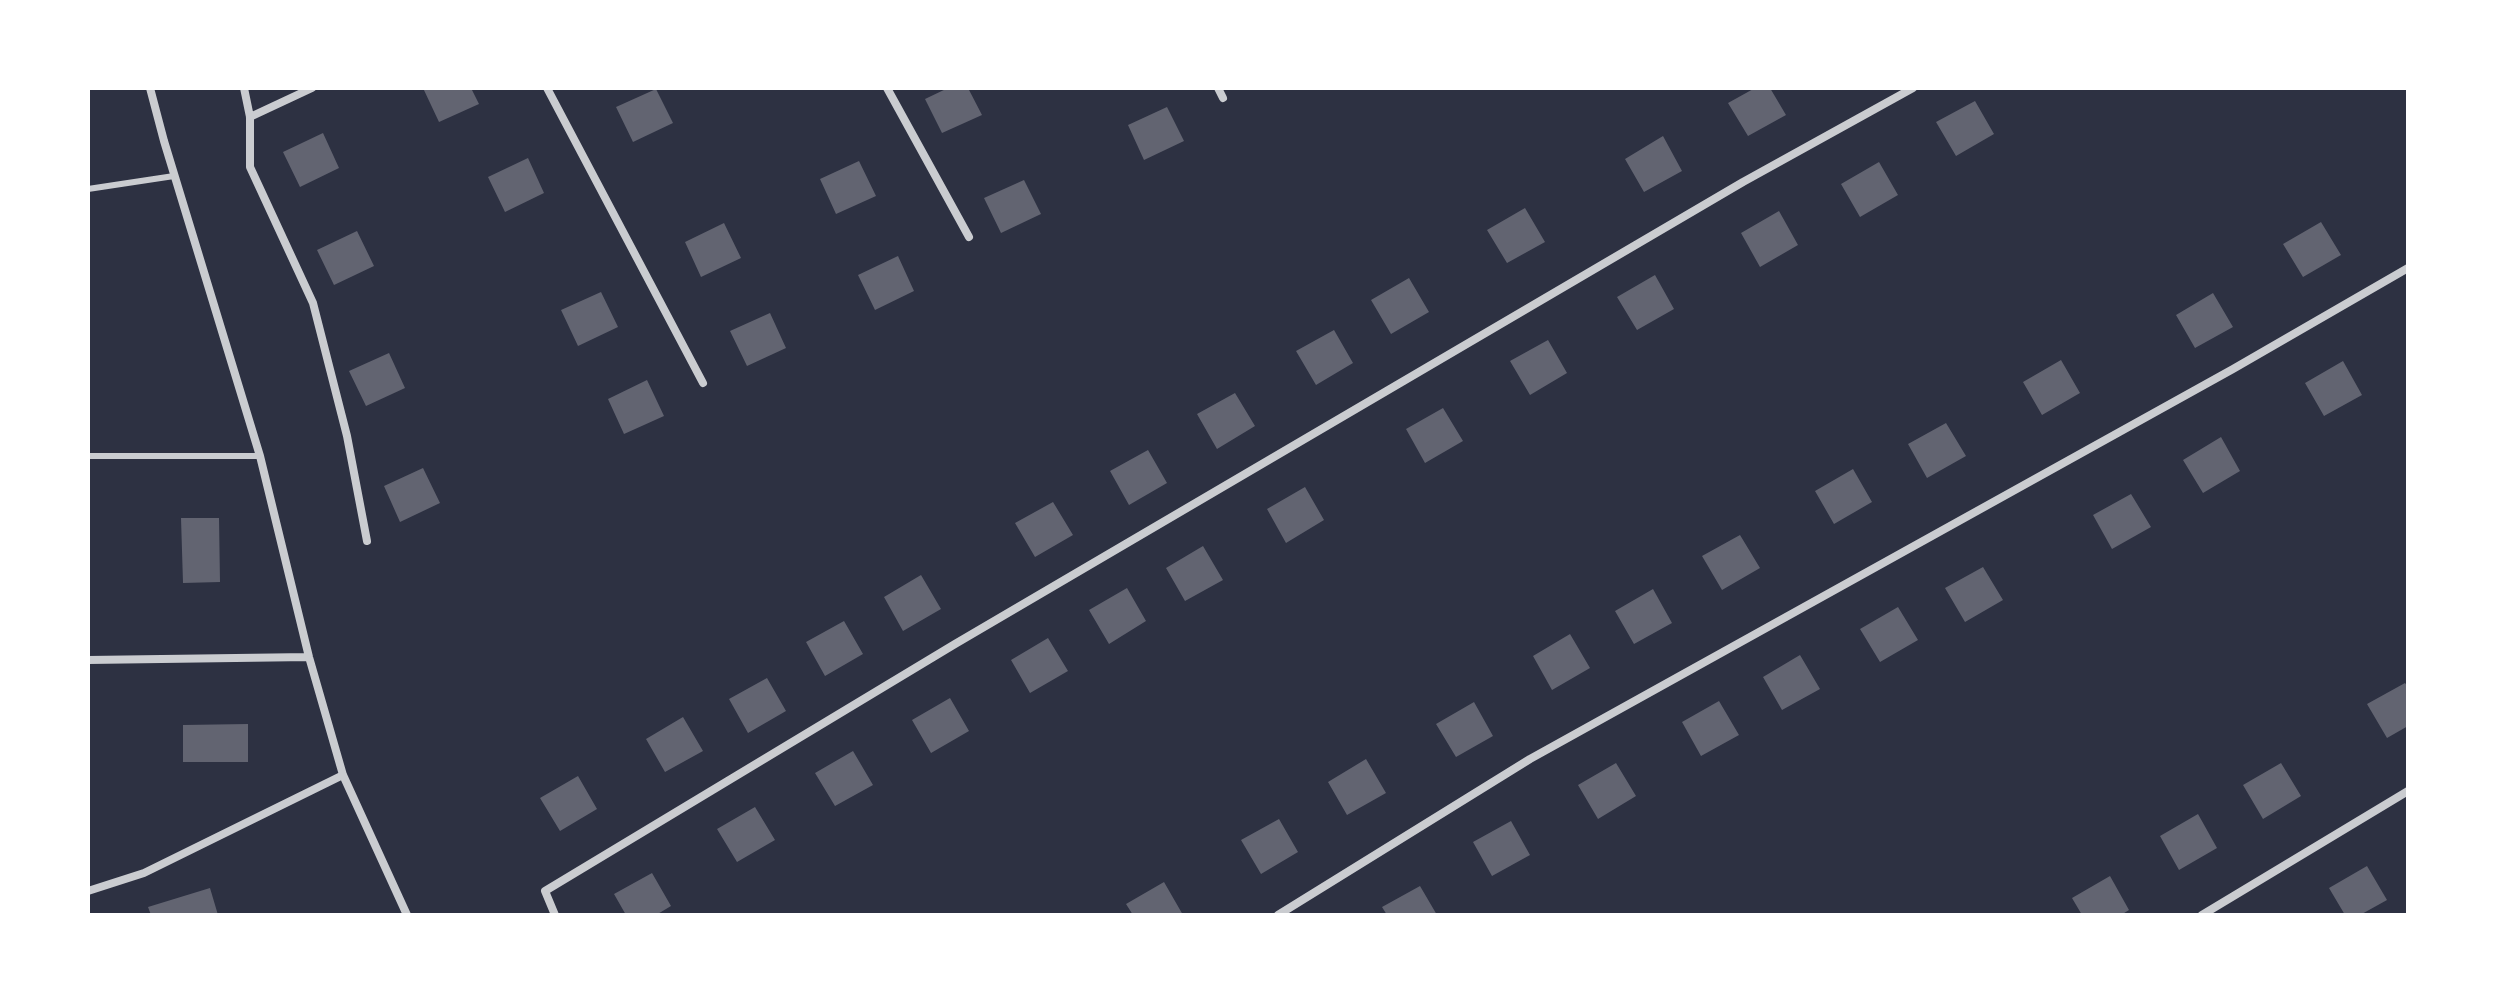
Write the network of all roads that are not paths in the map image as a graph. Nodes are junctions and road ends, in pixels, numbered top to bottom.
1 (150, 88) edge
2 (244, 88) edge
3 (312, 88) edge
4 (547, 88) edge
5 (887, 88) edge
6 (1218, 88) edge
7 (1913, 88) edge
8 (1223, 98) dead end
9 (250, 117) junction
10 (174, 176) junction
11 (88, 189) edge
12 (969, 237) dead end
13 (2408, 268) edge
14 (703, 383) dead end
15 (88, 456) edge
16 (260, 456) junction
17 (367, 541) dead end
18 (309, 657) junction
19 (88, 660) edge
20 (343, 775) junction
21 (2408, 791) edge
22 (88, 891) edge
23 (407, 915) edge
24 (555, 915) edge
25 (1278, 915) edge
26 (2202, 915) edge

1 - 10 street
2 - 9 street
3 - 9 street
4 - 14 street
5 - 12 street
6 - 8 street
7 - 24 street
9 - 17 street
10 - 11 lane
10 - 16 street
13 - 25 street
15 - 16 lane
16 - 18 street
18 - 19 street
18 - 20 street
20 - 22 street
20 - 23 street
21 - 26 street

